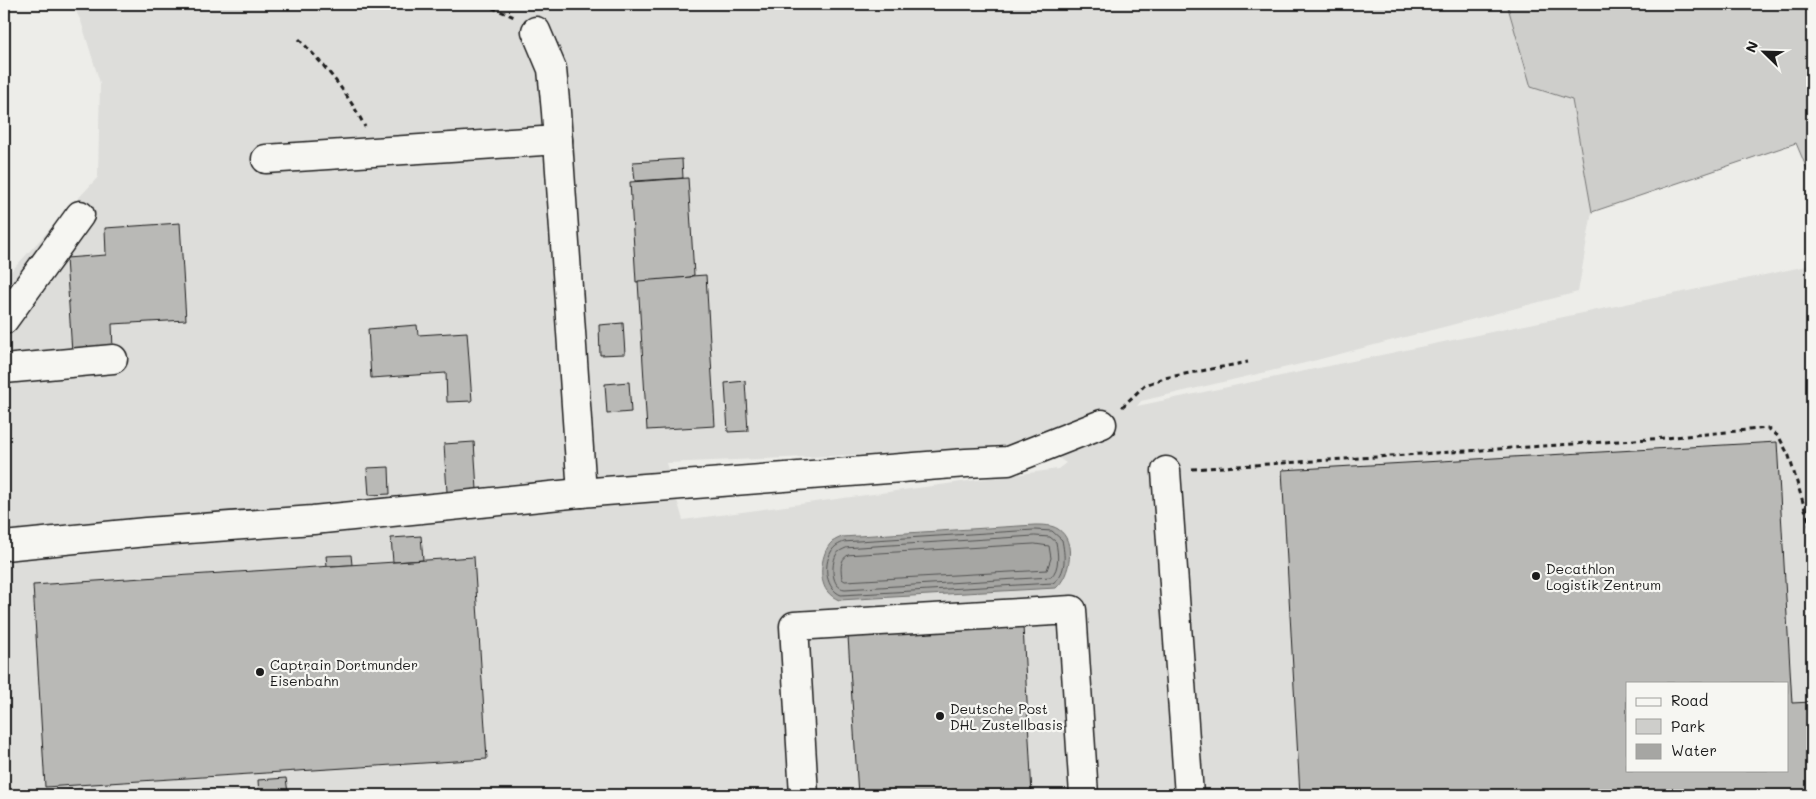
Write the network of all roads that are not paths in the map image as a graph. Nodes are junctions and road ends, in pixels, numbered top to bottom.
1 (536, 31) dead end
2 (558, 140) junction
3 (266, 159) dead end
4 (80, 215) dead end
5 (4, 320) edge
6 (113, 359) dead end
7 (4, 369) edge
8 (1102, 424) road end
9 (1166, 471) road end
10 (582, 493) junction
11 (4, 546) edge
12 (804, 795) edge
13 (1084, 795) edge
14 (1189, 795) edge

1 - 2 lane
2 - 3 lane
2 - 10 lane
4 - 5 lane
6 - 7 lane
8 - 10 lane
9 - 14 lane
10 - 11 lane
12 - 13 lane

